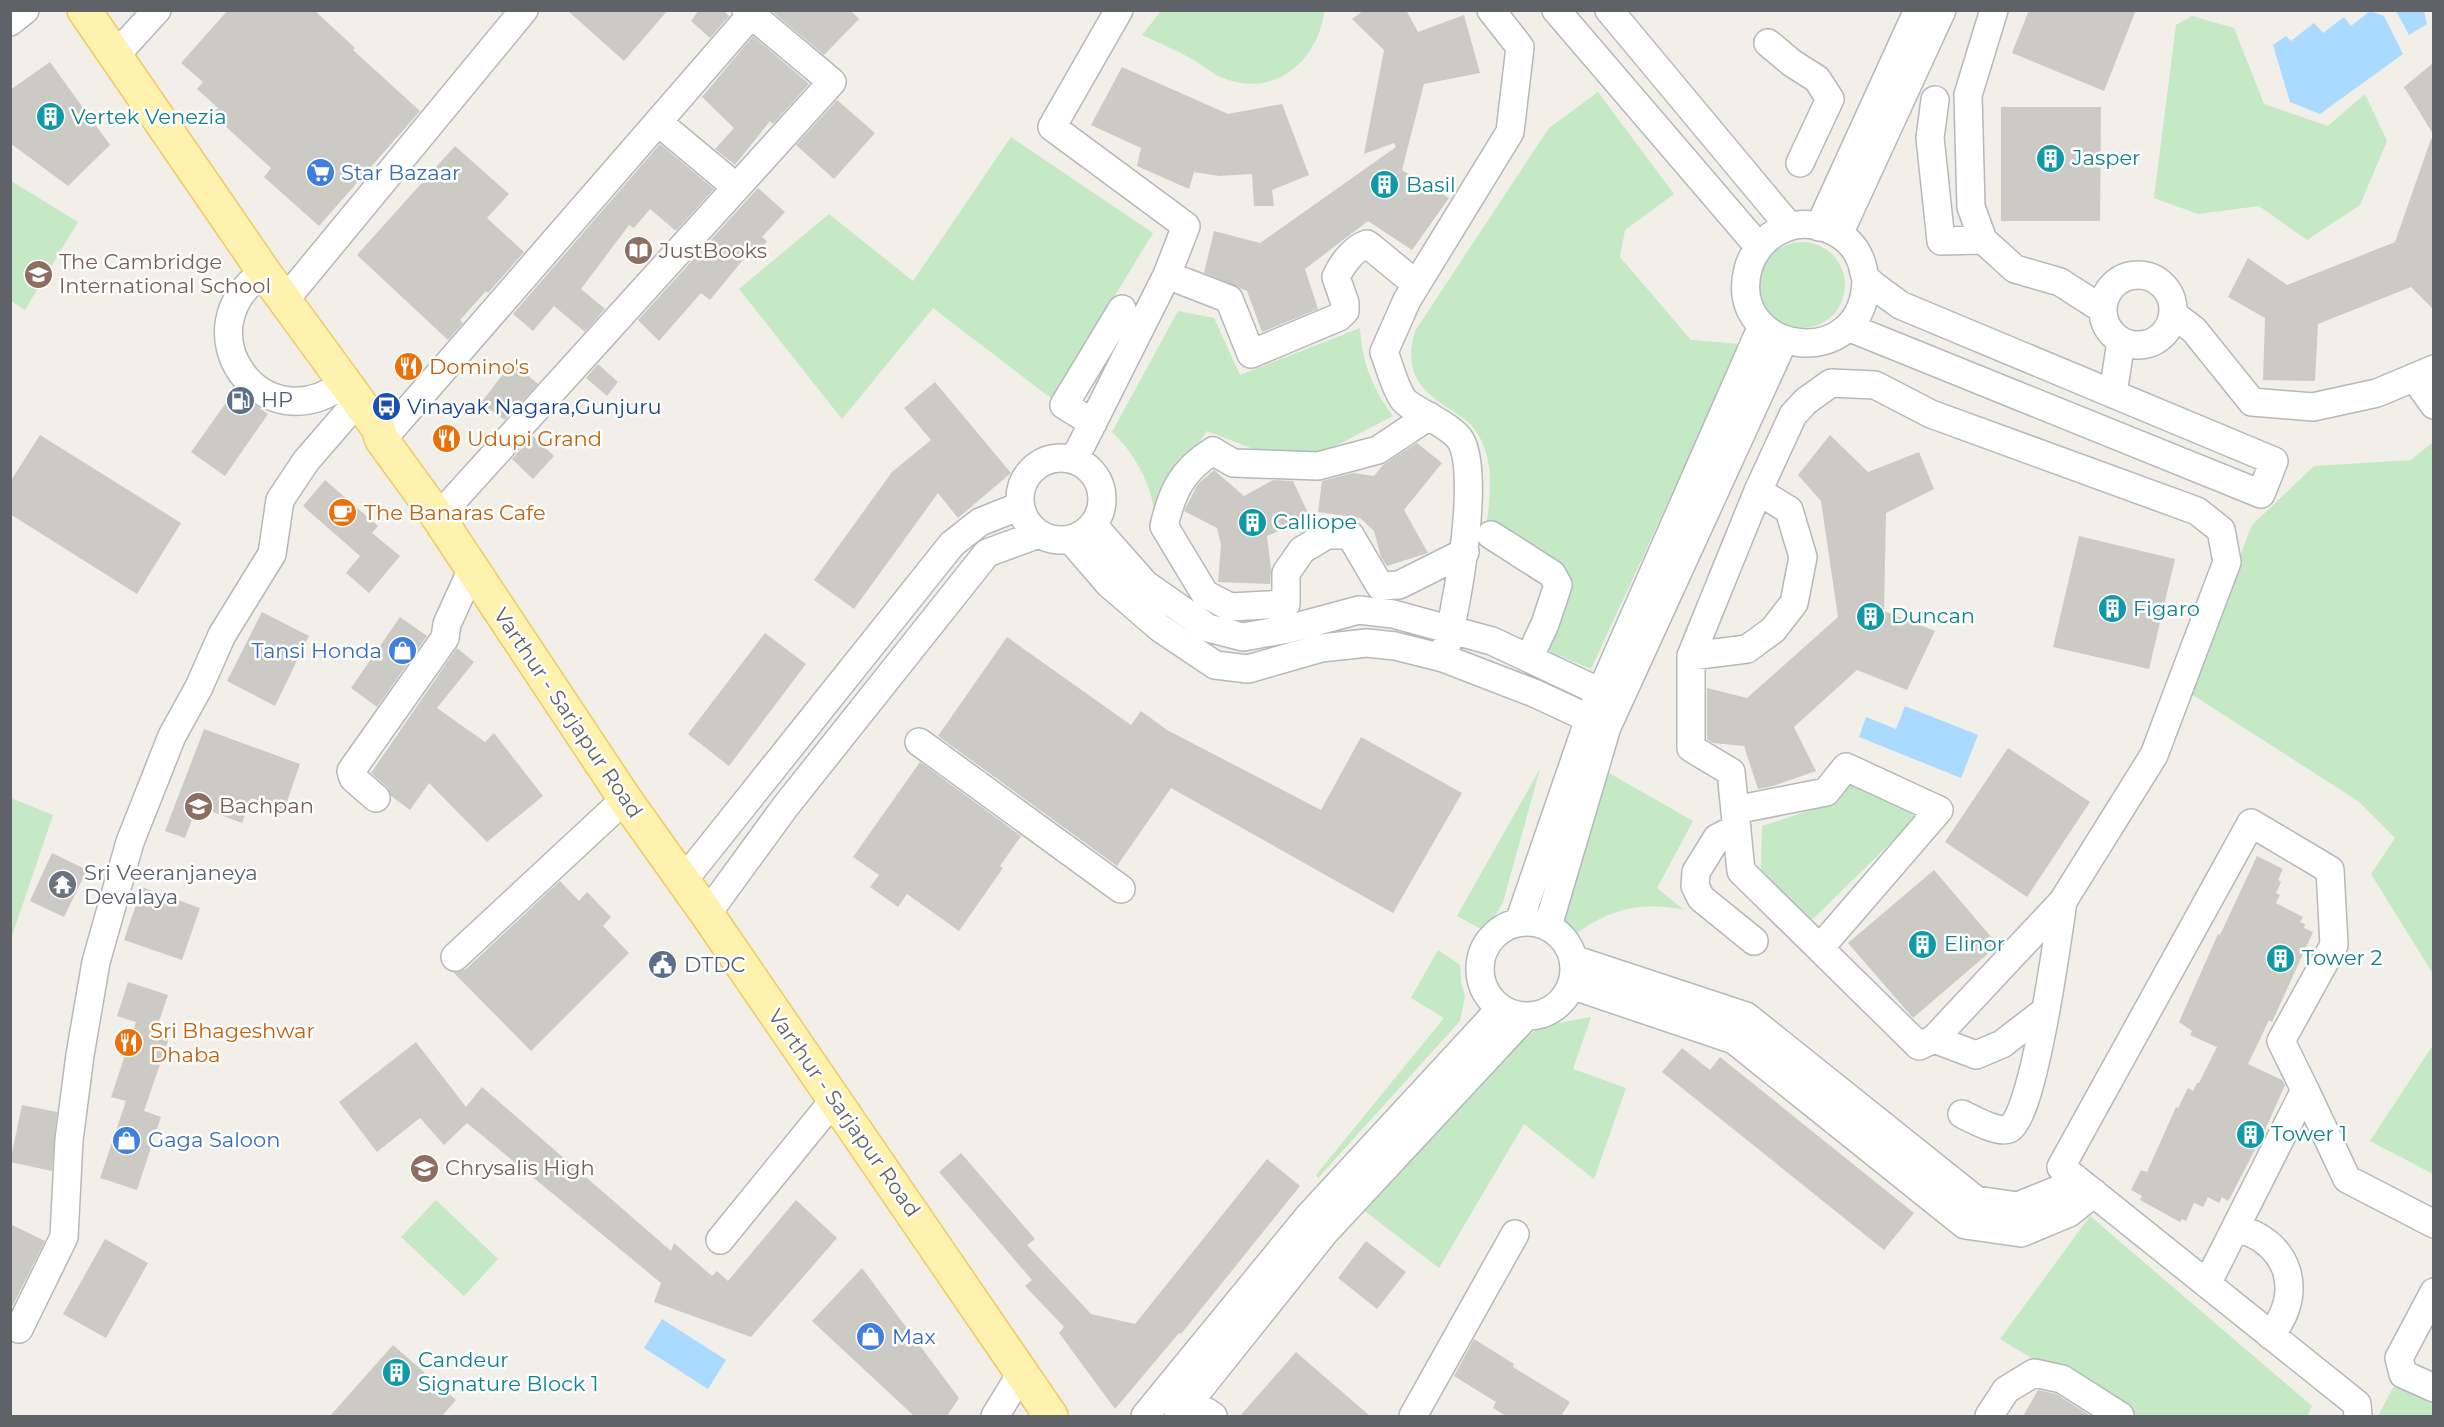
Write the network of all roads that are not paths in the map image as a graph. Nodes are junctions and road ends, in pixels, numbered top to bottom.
1 (26, 10) edge
2 (84, 10) edge
3 (156, 10) edge
4 (524, 10) edge
5 (1119, 10) edge
6 (1491, 10) edge
7 (1556, 10) edge
8 (1609, 10) edge
9 (1918, 10) edge
10 (1942, 10) edge
11 (1994, 10) edge
12 (748, 13) edge
13 (10, 22) edge
14 (1768, 43) dead end
15 (115, 56) junction
16 (1676, 90) junction
17 (1935, 100) dead end
18 (1641, 110) junction
19 (658, 122) junction
20 (1800, 163) dead end
21 (736, 188) junction
22 (1789, 226) junction
23 (1829, 231) junction
24 (1983, 240) junction
25 (1759, 247) junction
26 (264, 272) junction
27 (1167, 275) junction
28 (1866, 278) junction
29 (1416, 284) junction
30 (285, 300) junction
31 (1122, 309) dead end
32 (2102, 309) junction
33 (2174, 314) junction
34 (1762, 326) junction
35 (1848, 327) junction
36 (1785, 340) junction
37 (2121, 341) junction
38 (2424, 373) edge
39 (350, 392) junction
40 (2113, 394) junction
41 (2030, 400) junction
42 (2433, 405) edge
43 (1429, 416) junction
44 (1093, 423) junction
45 (2192, 427) junction
46 (382, 440) junction
47 (2016, 444) junction
48 (1074, 460) junction
49 (2176, 460) junction
50 (1758, 491) junction
51 (1020, 506) junction
52 (438, 517) junction
53 (1093, 525) junction
54 (1038, 534) junction
55 (1491, 536) dead end
56 (1071, 540) junction
57 (1465, 552) junction
58 (472, 569) junction
59 (1452, 629) junction
60 (1691, 656) junction
61 (1443, 657) junction
62 (1529, 658) junction
63 (1609, 696) junction
64 (1598, 723) junction
65 (919, 742) dead end
66 (760, 784) junction
67 (376, 798) dead end
68 (625, 799) junction
69 (785, 807) junction
70 (1736, 819) junction
71 (683, 881) junction
72 (1121, 889) dead end
73 (2063, 901) junction
74 (707, 914) junction
75 (1519, 922) junction
76 (1548, 926) junction
77 (1754, 941) dead end
78 (1820, 948) junction
79 (455, 957) dead end
80 (1572, 972) junction
81 (2045, 1011) junction
82 (1514, 1012) junction
83 (1934, 1039) junction
84 (2305, 1090) junction
85 (834, 1100) junction
86 (1962, 1114) dead end
87 (2084, 1186) junction
88 (2433, 1224) edge
89 (2236, 1228) junction
90 (1515, 1234) dead end
91 (720, 1240) dead end
92 (2207, 1284) junction
93 (2433, 1292) edge
94 (19, 1329) dead end
95 (2270, 1335) junction
96 (1022, 1372) junction
97 (2433, 1388) edge
98 (995, 1416) edge
99 (1051, 1416) edge
100 (1145, 1416) edge
101 (1178, 1416) edge
102 (1413, 1416) edge
103 (1989, 1416) edge
104 (2120, 1416) edge
105 (2358, 1416) edge

1 - 13 street
2 - 15 main road, Varthur - Sarjapur Road
3 - 15 street
4 - 30 street
5 - 27 street
6 - 29 street
7 - 18 street
8 - 16 street
9 - 23 street
10 - 23 street
11 - 24 street
12 - 19 street
12 - 21 street
14 - 20 street
15 - 26 main road, Varthur - Sarjapur Road
16 - 18 street
16 - 22 street
17 - 24 street
18 - 25 street
19 - 21 street
19 - 46 street
21 - 52 street
22 - 23 street
22 - 25 street
23 - 28 street
24 - 32 street
25 - 34 street
26 - 30 main road, Varthur - Sarjapur Road
26 - 39 street
27 - 29 street
27 - 44 street
28 - 35 street
28 - 40 street
29 - 43 street
30 - 39 main road, Varthur - Sarjapur Road
31 - 44 street
32 - 33 street
32 - 37 street
33 - 37 street
33 - 38 street
34 - 36 street
34 - 63 street
35 - 36 street
35 - 41 street
36 - 63 street
37 - 40 street
38 - 42 street
39 - 46 main road, Varthur - Sarjapur Road
39 - 94 street
40 - 45 street
41 - 47 street
41 - 49 street
43 - 57 street
43 - 57 street
44 - 48 street
45 - 49 street
45 - 49 street
46 - 52 main road, Varthur - Sarjapur Road
47 - 50 street
47 - 73 street
48 - 51 street
48 - 53 street
50 - 60 street
50 - 60 street
51 - 54 street
51 - 66 street
52 - 58 main road, Varthur - Sarjapur Road
53 - 56 street
53 - 59 street
54 - 56 street
54 - 69 street
55 - 62 street
56 - 61 street
57 - 59 street
58 - 67 street
58 - 68 main road, Varthur - Sarjapur Road
59 - 61 street
59 - 62 street
60 - 70 street
61 - 64 street
62 - 63 street
63 - 64 street
64 - 75 street
64 - 76 street
65 - 72 street
66 - 69 street
66 - 71 street
68 - 71 main road, Varthur - Sarjapur Road
68 - 79 street
69 - 74 street
70 - 77 street
70 - 78 street
70 - 78 street
71 - 74 main road, Varthur - Sarjapur Road
73 - 81 street
73 - 83 street
74 - 85 main road, Varthur - Sarjapur Road
75 - 76 street
75 - 82 street
76 - 80 street
78 - 83 street
80 - 82 street
80 - 87 street
81 - 83 street
81 - 86 street
82 - 100 street
82 - 101 street
84 - 87 street
84 - 88 street
84 - 89 street
85 - 91 street
85 - 96 main road, Varthur - Sarjapur Road
87 - 92 street
89 - 92 street
89 - 95 street
90 - 102 street
92 - 95 street
93 - 97 street
95 - 105 street
96 - 98 street
96 - 99 main road, Varthur - Sarjapur Road
103 - 104 street

